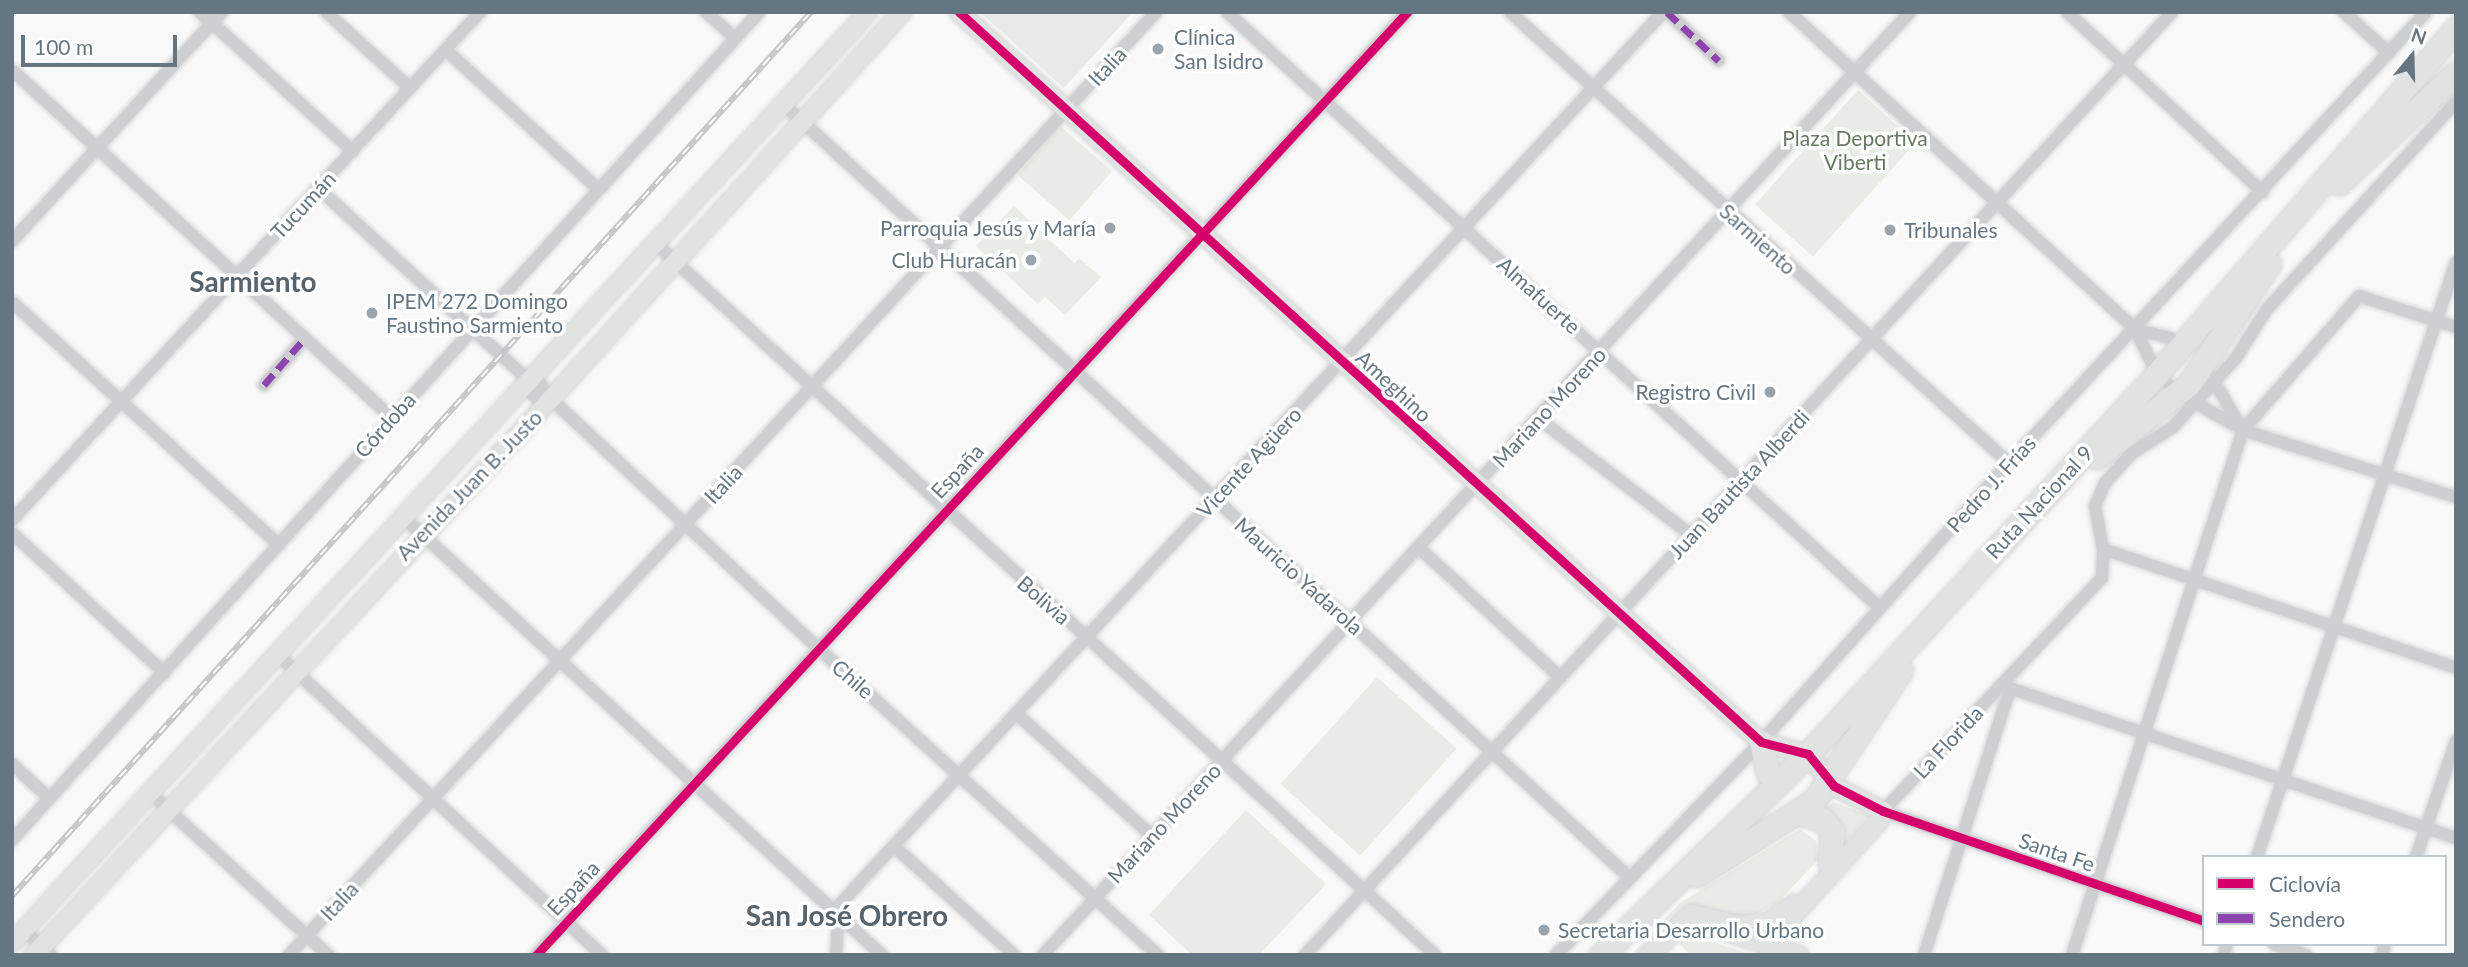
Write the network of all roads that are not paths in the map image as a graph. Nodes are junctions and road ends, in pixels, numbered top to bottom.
1 (200, 12) edge
2 (222, 12) edge
3 (326, 12) edge
4 (706, 12) edge
5 (759, 12) edge
6 (868, 12) edge
7 (902, 12) edge
8 (959, 12) edge
9 (1156, 12) edge
10 (1227, 12) edge
11 (1407, 12) edge
12 (1510, 12) edge
13 (1665, 12) edge
14 (1789, 12) edge
15 (1910, 12) edge
16 (2067, 12) edge
17 (2172, 12) edge
18 (2344, 12) edge
19 (2426, 12) edge
20 (472, 15) edge
21 (212, 23) junction
22 (2456, 29) edge
23 (734, 38) junction
24 (2456, 49) edge
25 (446, 50) junction
26 (2389, 53) junction
27 (1719, 61) dead end
28 (2124, 65) junction
29 (12, 71) edge
30 (1855, 72) junction
31 (2456, 73) edge
32 (410, 88) junction
33 (1592, 89) junction
34 (1324, 100) junction
35 (2456, 102) edge
36 (783, 104) junction
37 (1066, 110) junction
38 (801, 121) junction
39 (97, 149) junction
40 (353, 151) junction
41 (2339, 183) junction
42 (318, 188) junction
43 (597, 188) junction
44 (2263, 192) junction
45 (1997, 203) junction
46 (1728, 211) junction
47 (1465, 228) junction
48 (1200, 233) junction
49 (12, 240) edge
50 (655, 243) junction
51 (940, 247) junction
52 (674, 259) junction
53 (2456, 262) edge
54 (2269, 264) junction
55 (2244, 273) junction
56 (237, 276) junction
57 (12, 302) edge
58 (2436, 321) junction
59 (2456, 327) edge
60 (472, 328) junction
61 (2135, 329) junction
62 (305, 338) junction
63 (2170, 338) junction
64 (1871, 339) junction
65 (1600, 351) junction
66 (1341, 362) junction
67 (1074, 370) junction
68 (2209, 372) junction
69 (529, 381) junction
70 (2169, 383) junction
71 (264, 385) dead end
72 (813, 386) junction
73 (551, 399) junction
74 (122, 401) junction
75 (391, 417) junction
76 (1539, 419) junction
77 (2243, 430) junction
78 (2091, 454) junction
79 (2009, 463) junction
80 (2383, 474) junction
81 (1742, 481) junction
82 (1476, 485) junction
83 (2456, 497) edge
84 (1215, 499) junction
85 (944, 511) junction
86 (404, 517) junction
87 (12, 520) edge
88 (686, 523) junction
89 (12, 533) edge
90 (422, 534) junction
91 (1691, 535) junction
92 (279, 545) junction
93 (1418, 547) junction
94 (2104, 549) junction
95 (2192, 580) junction
96 (1880, 608) junction
97 (1618, 615) junction
98 (1349, 622) junction
99 (2334, 627) junction
100 (1087, 638) junction
101 (818, 648) junction
102 (277, 654) junction
103 (560, 660) junction
104 (2456, 668) edge
105 (1901, 670) junction
106 (295, 671) junction
107 (164, 673) junction
108 (1560, 677) junction
109 (2006, 687) junction
110 (1017, 714) junction
111 (2141, 733) junction
112 (2456, 741) edge
113 (1761, 742) junction
114 (1492, 752) junction
115 (1806, 755) junction
116 (1222, 760) junction
117 (12, 764) edge
118 (1768, 773) junction
119 (961, 775) junction
120 (2284, 781) junction
121 (1831, 782) junction
122 (693, 784) junction
123 (150, 793) junction
124 (434, 797) junction
125 (49, 798) junction
126 (169, 809) junction
127 (1799, 813) junction
128 (1891, 814) junction
129 (2426, 828) junction
130 (1152, 836) junction
131 (1964, 838) junction
132 (2456, 838) edge
133 (12, 840) edge
134 (895, 847) junction
135 (2258, 855) edge
136 (2417, 855) edge
137 (1830, 862) junction
138 (1693, 871) junction
139 (1630, 878) junction
140 (2095, 884) junction
141 (1364, 890) junction
142 (1095, 897) junction
143 (835, 912) junction
144 (2202, 920) edge
145 (565, 922) junction
146 (1769, 932) junction
147 (307, 935) junction
148 (18, 937) edge
149 (2280, 946) edge
150 (42, 952) edge
151 (1797, 954) edge
152 (289, 955) edge
153 (328, 955) edge
154 (536, 955) edge
155 (602, 955) edge
156 (836, 955) edge
157 (882, 955) edge
158 (1014, 955) edge
159 (1043, 955) edge
160 (1158, 955) edge
161 (1305, 955) edge
162 (1435, 955) edge
163 (1556, 955) edge
164 (1601, 955) edge
165 (1619, 955) edge
166 (1650, 955) edge
167 (1924, 955) edge
168 (2072, 955) edge
169 (2306, 955) edge

1 - 21 street
2 - 21 street
3 - 32 street
4 - 23 street
5 - 23 street, Córdoba
6 - 36 main road, Avenida Juan B. Justo
7 - 38 main road, Avenida Juan B. Justo
8 - 37 main road, Ameghino
9 - 37 street, Italia
10 - 34 street, Almafuerte
11 - 34 street, España
12 - 33 street, Sarmiento
13 - 27 street
13 - 33 street, Vicente Agüero
14 - 30 street
15 - 30 street, Mariano Moreno
16 - 28 street
17 - 28 street, Juan Bautista Alberdi
18 - 26 street
19 - 26 street, Pedro J. Frías
20 - 25 street, Tucumán
21 - 39 street
21 - 40 street
22 - 55 highway
23 - 43 street, Córdoba
24 - 41 highway
25 - 32 street, Tucumán
25 - 43 street
26 - 44 street, Pedro J. Frías
28 - 44 street
28 - 45 street, Juan Bautista Alberdi
29 - 39 street
30 - 45 street
30 - 46 street, Mariano Moreno
31 - 41 highway
32 - 40 street, Tucumán
33 - 46 street, Sarmiento
33 - 47 street, Vicente Agüero
34 - 47 street, Almafuerte
34 - 48 street, España
35 - 68 street
36 - 38 street, Mauricio Yadarola
36 - 50 main road, Avenida Juan B. Justo
37 - 48 main road, Ameghino
37 - 51 street, Italia
38 - 51 street, Mauricio Yadarola
38 - 52 main road, Avenida Juan B. Justo
39 - 49 street
39 - 56 street
40 - 42 street, Tucumán
41 - 54 highway
42 - 56 street, Tucumán
42 - 60 street, Chile
43 - 60 street, Córdoba
44 - 61 street, Pedro J. Frías
45 - 61 street
45 - 64 street, Juan Bautista Alberdi
46 - 64 street, Sarmiento
46 - 65 street, Mariano Moreno
47 - 65 street, Almafuerte
47 - 66 street, Vicente Agüero
48 - 66 main road, Ameghino
48 - 67 street, España
50 - 52 street, Bolivia
50 - 69 main road, Avenida Juan B. Justo
51 - 67 street, Mauricio Yadarola
51 - 72 street, Italia
52 - 72 street, Bolivia
52 - 73 main road, Avenida Juan B. Justo
53 - 58 street
54 - 68 highway
54 - 70 highway
55 - 63 highway
55 - 70 highway
56 - 62 street
56 - 74 street, Tucumán
57 - 74 street
58 - 59 street
58 - 77 street
58 - 80 street
60 - 69 street, Chile
60 - 75 street, Córdoba
61 - 63 street
61 - 70 street
61 - 79 street, Pedro J. Frías
62 - 71 street
62 - 75 street
63 - 70 highway
64 - 79 street, Sarmiento
64 - 81 street, Juan Bautista Alberdi
65 - 76 street, Mariano Moreno
65 - 81 street, Almafuerte
66 - 82 main road, Ameghino
66 - 84 street, Vicente Agüero
67 - 84 street, Mauricio Yadarola
67 - 85 street, España
68 - 70 highway
68 - 77 street
69 - 73 street, Chile
69 - 86 main road, Avenida Juan B. Justo
70 - 77 street
70 - 78 highway
70 - 78 highway
70 - 94 street
72 - 85 street, Bolivia
72 - 88 street, Italia
73 - 88 street, Chile
73 - 90 main road, Avenida Juan B. Justo
74 - 87 street, Tucumán
74 - 92 street
75 - 92 street, Córdoba
76 - 82 street, Mariano Moreno
76 - 91 street
77 - 80 street
77 - 95 street
78 - 105 highway, Ruta Nacional 9
78 - 115 highway, Ruta Nacional 9
79 - 96 street, Pedro J. Frías
80 - 83 street
80 - 99 street
81 - 91 street, Juan Bautista Alberdi
81 - 96 street, Almafuerte
82 - 93 street, Mariano Moreno
82 - 97 main road, Ameghino
84 - 98 street, Mauricio Yadarola
84 - 100 street, Vicente Agüero
85 - 100 street, Bolivia
85 - 101 street, España
86 - 90 street
86 - 102 main road, Avenida Juan B. Justo
88 - 101 street, Chile
88 - 103 street, Italia
89 - 107 street
90 - 103 street
90 - 106 main road, Avenida Juan B. Justo
91 - 97 street, Juan Bautista Alberdi
92 - 107 street, Córdoba
93 - 98 street, Mariano Moreno
93 - 108 street
94 - 95 street
94 - 109 street, La Florida
95 - 99 street
95 - 111 street
96 - 113 street, Pedro J. Frías
97 - 108 street, Juan Bautista Alberdi
97 - 113 main road, Ameghino
98 - 114 street, Mauricio Yadarola
98 - 116 street, Mariano Moreno
99 - 104 street
99 - 120 street
100 - 110 street, Vicente Agüero
100 - 116 street, Bolivia
101 - 119 street, Chile
101 - 122 street, España
102 - 106 street
102 - 123 main road, Avenida Juan B. Justo
103 - 122 street
103 - 124 street, Italia
105 - 115 highway, Ruta Nacional 9
105 - 121 highway
106 - 124 street
106 - 126 main road, Avenida Juan B. Justo
107 - 125 street, Córdoba
108 - 114 street, Juan Bautista Alberdi
109 - 111 street
109 - 128 street, La Florida
109 - 131 street
110 - 119 street, Vicente Agüero
110 - 130 street
111 - 120 street
111 - 140 street
112 - 129 street
113 - 115 main road
113 - 118 highway
113 - 139 street, Pedro J. Frías
114 - 139 street, Mauricio Yadarola
114 - 141 street, Juan Bautista Alberdi
115 - 118 highway
115 - 121 main road, Santa Fe
115 - 138 highway, Ruta Nacional 9
116 - 130 street, Mariano Moreno
116 - 141 street, Bolivia
117 - 125 street
118 - 138 highway
119 - 134 street, Vicente Agüero
119 - 142 street, Chile
120 - 129 street
120 - 135 street
121 - 127 highway
121 - 128 main road, Santa Fe
122 - 143 street
122 - 145 street, España
123 - 126 street
123 - 148 main road, Avenida Juan B. Justo
124 - 145 street
124 - 147 street, Italia
125 - 133 street, Córdoba
126 - 147 street
126 - 150 main road, Avenida Juan B. Justo
127 - 137 highway
127 - 138 highway
128 - 131 street, Santa Fe
128 - 137 main road
128 - 146 main road, La Florida
129 - 132 street
129 - 136 street
130 - 142 street, Mariano Moreno
131 - 140 street, Santa Fe
131 - 167 street
134 - 143 street, Vicente Agüero
134 - 158 street
137 - 146 main road
138 - 164 highway, Ruta Nacional 9
138 - 165 highway, Ruta Nacional 9
139 - 163 street, Pedro J. Frías
140 - 144 street, Santa Fe
140 - 168 street
141 - 161 street, Juan Bautista Alberdi
141 - 162 street, Bolivia
142 - 159 street, Mariano Moreno
142 - 160 street, Chile
143 - 156 street
143 - 157 street
145 - 154 street, España
145 - 155 street
146 - 151 main road
146 - 166 main road
147 - 152 street, Italia
147 - 153 street
148 - 150 street
149 - 169 street

